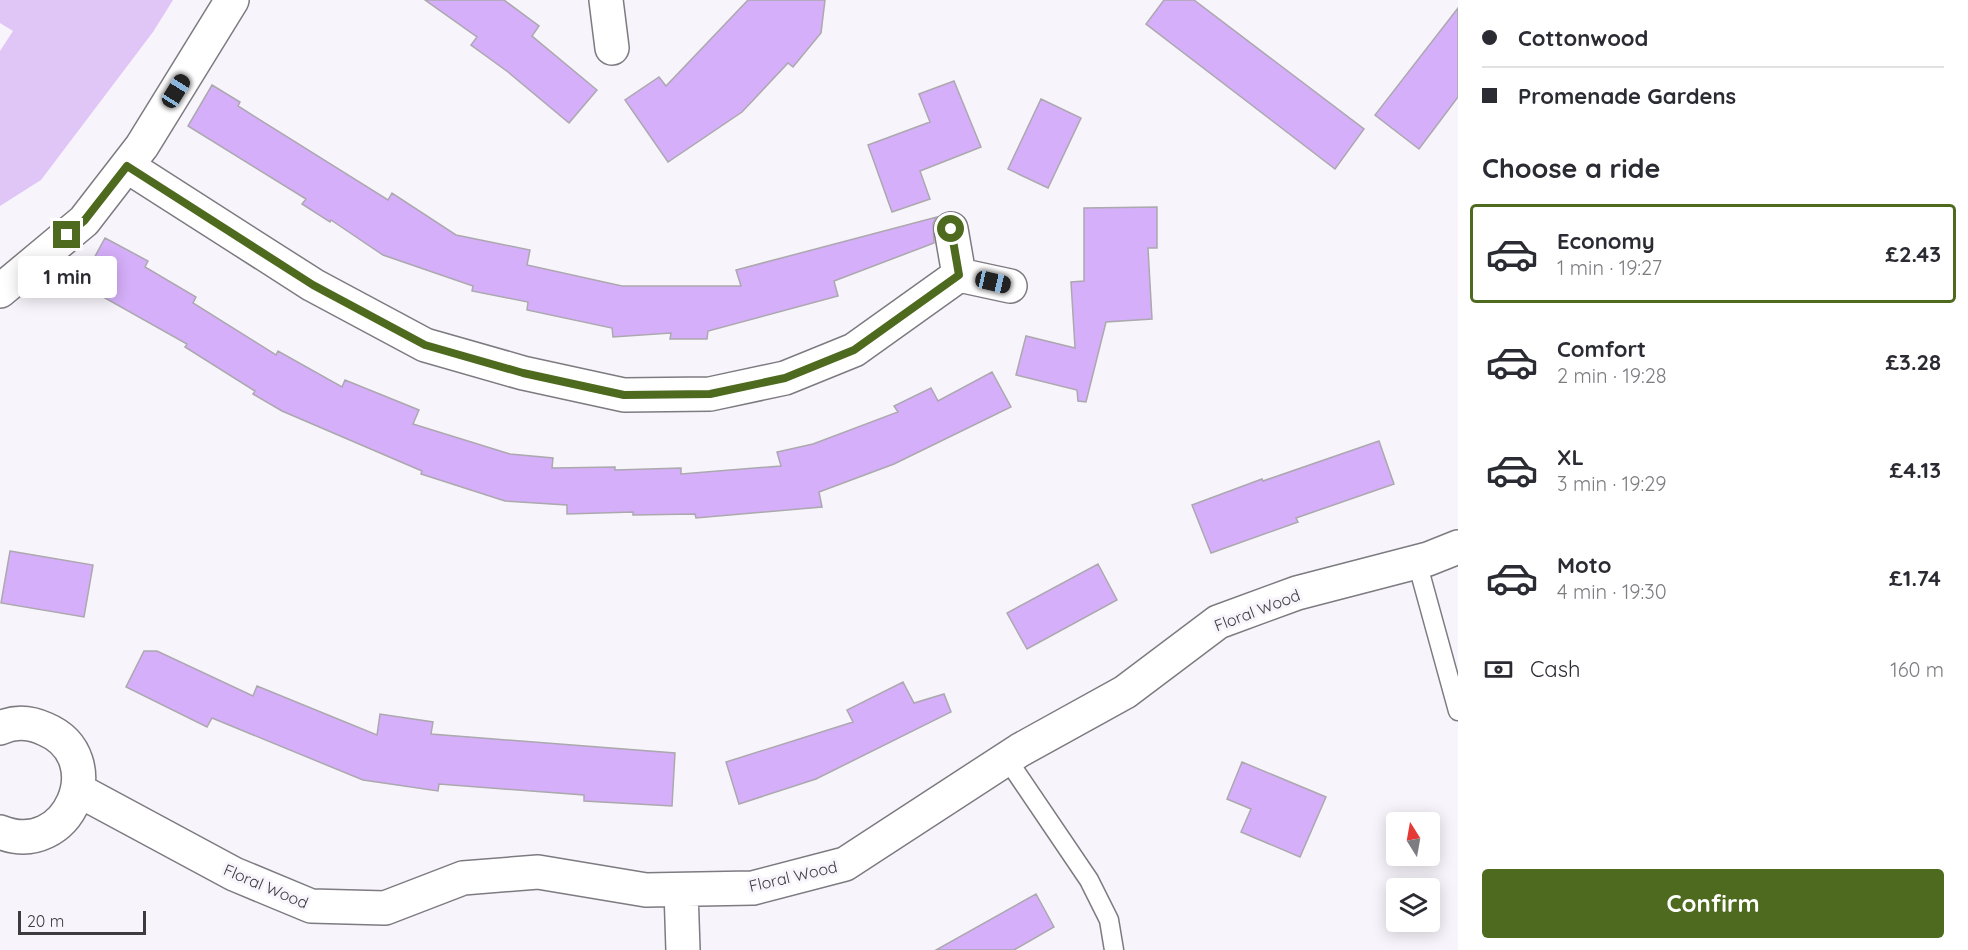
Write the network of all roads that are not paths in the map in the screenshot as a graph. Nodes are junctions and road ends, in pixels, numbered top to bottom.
1 (232, 0) edge
2 (606, 0) edge
3 (612, 48) dead end
4 (127, 166) junction
5 (951, 229) dead end
6 (959, 275) junction
7 (1010, 286) dead end
8 (0, 291) edge
9 (1458, 547) edge
10 (1417, 562) junction
11 (1458, 711) edge
12 (0, 728) edge
13 (1007, 759) junction
14 (78, 790) junction
15 (0, 832) edge
16 (681, 890) junction
17 (683, 950) edge
18 (1114, 950) edge

1 - 4 street
2 - 3 street
4 - 6 street
4 - 8 street
5 - 6 street
6 - 7 street
9 - 10 street, Floral Wood
10 - 11 lane
10 - 13 street, Floral Wood
12 - 14 street
13 - 16 street, Floral Wood
13 - 18 lane
14 - 15 street
14 - 16 street, Floral Wood
16 - 17 street

